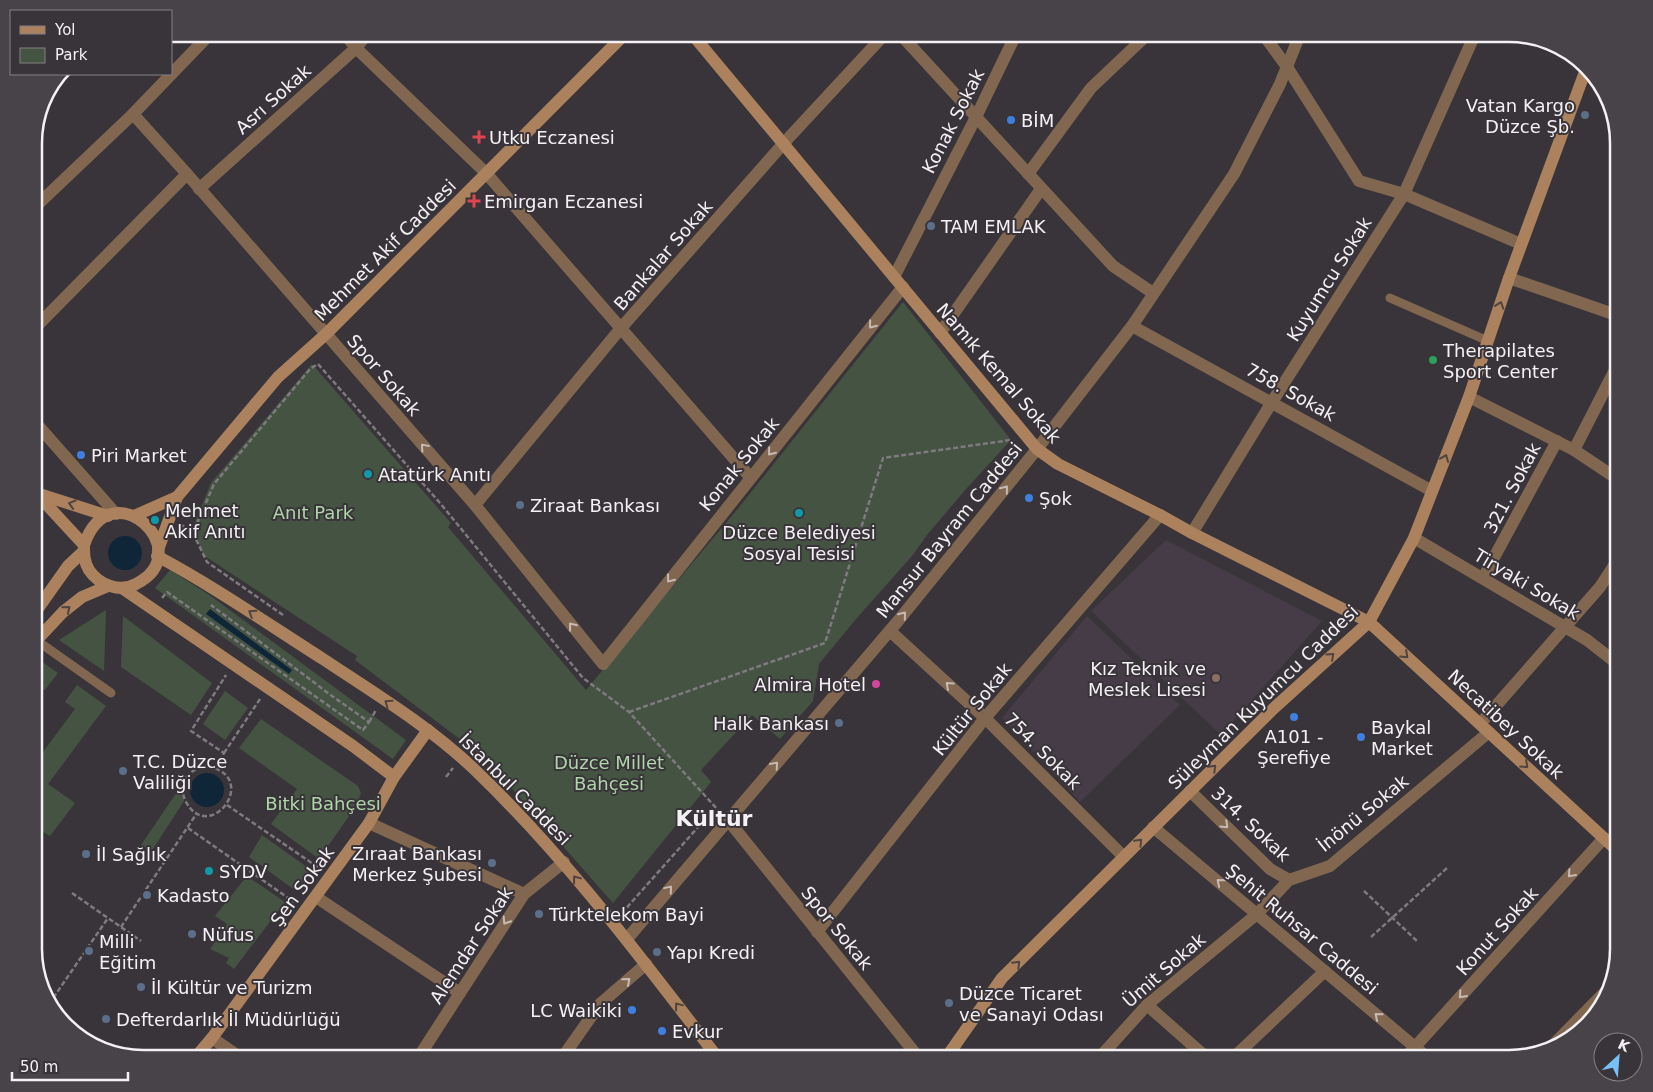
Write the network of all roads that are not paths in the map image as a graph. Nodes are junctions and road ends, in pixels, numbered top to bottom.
1 (202, 42) edge
2 (352, 42) edge
3 (361, 42) edge
4 (617, 42) edge
5 (699, 42) edge
6 (878, 42) edge
7 (907, 42) edge
8 (1012, 42) edge
9 (1140, 42) edge
10 (1269, 42) edge
11 (1296, 42) edge
12 (1471, 42) edge
13 (356, 48) junction
14 (1286, 66) junction
15 (172, 73) edge
16 (1583, 74) edge
17 (171, 75) edge
18 (133, 114) junction
19 (976, 117) junction
20 (784, 144) junction
21 (486, 173) junction
22 (187, 174) junction
23 (1028, 174) junction
24 (199, 189) junction
25 (1041, 189) junction
26 (1404, 194) junction
27 (43, 199) edge
28 (1521, 244) junction
29 (894, 277) junction
30 (1509, 278) junction
31 (903, 287) junction
32 (1153, 293) junction
33 (1390, 298) dead end
34 (1610, 313) edge
35 (43, 320) edge
36 (1132, 326) junction
37 (622, 328) junction
38 (940, 333) junction
39 (326, 334) junction
40 (1488, 341) junction
41 (1610, 380) edge
42 (1469, 397) junction
43 (1272, 402) junction
44 (43, 432) edge
45 (1557, 441) junction
46 (1037, 449) junction
47 (1574, 450) junction
48 (1610, 474) edge
49 (750, 477) junction
50 (1432, 491) junction
51 (43, 494) edge
52 (177, 497) junction
53 (43, 501) edge
54 (475, 505) junction
55 (112, 515) junction
56 (1160, 515) junction
57 (134, 516) junction
58 (1192, 533) junction
59 (1414, 538) junction
60 (84, 548) junction
61 (158, 553) junction
62 (1610, 572) edge
63 (1483, 578) junction
64 (108, 586) junction
65 (122, 588) junction
66 (43, 601) edge
67 (1369, 622) junction
68 (1566, 627) junction
69 (890, 631) junction
70 (43, 633) edge
71 (43, 646) edge
72 (1610, 658) edge
73 (603, 664) joint
74 (111, 693) dead end
75 (985, 718) junction
76 (1484, 728) junction
77 (428, 730) junction
78 (394, 777) junction
79 (1190, 791) junction
80 (728, 820) junction
81 (369, 823) junction
82 (1154, 827) junction
83 (1604, 838) junction
84 (1610, 844) edge
85 (1124, 857) junction
86 (564, 862) junction
87 (1289, 880) junction
88 (524, 894) junction
89 (316, 897) junction
90 (1257, 914) junction
91 (817, 932) junction
92 (627, 940) junction
93 (646, 964) junction
94 (1325, 971) junction
95 (460, 993) junction
96 (1596, 1002) edge
97 (1147, 1005) junction
98 (1565, 1034) edge
99 (212, 1038) junction
100 (1416, 1047) junction
101 (202, 1050) edge
102 (229, 1050) edge
103 (423, 1050) edge
104 (568, 1050) edge
105 (712, 1050) edge
106 (913, 1050) edge
107 (952, 1050) edge
108 (1106, 1050) edge
109 (1198, 1050) edge
110 (1241, 1050) edge
111 (1413, 1050) edge
112 (1419, 1050) edge

1 - 15 street
2 - 13 street
3 - 13 street, Asrı Sokak
4 - 21 main road, Mehmet Akif Caddesi
5 - 20 main road, Namık Kemal Sokak
6 - 20 street, Bankalar Sokak
7 - 19 street
8 - 19 street, Konak Sokak
9 - 23 street
10 - 14 street
11 - 14 street, Mansur Bayram Caddesi
12 - 26 street, Kuyumcu Sokak
13 - 21 street
13 - 24 street, Asrı Sokak
14 - 26 street
14 - 32 street, Mansur Bayram Caddesi
16 - 28 main road, Süleyman Kuyumcu Caddesi
17 - 18 street
18 - 22 street, Spor Sokak
18 - 27 street
19 - 23 street
19 - 29 street, Konak Sokak
20 - 29 main road, Namık Kemal Sokak
20 - 37 street, Bankalar Sokak
21 - 37 street
21 - 39 main road, Mehmet Akif Caddesi
22 - 24 street, Spor Sokak
22 - 35 street
23 - 25 street
24 - 39 street, Spor Sokak
25 - 32 street
25 - 38 street
26 - 28 street
26 - 43 street, Kuyumcu Sokak
28 - 30 main road, Süleyman Kuyumcu Caddesi
29 - 31 main road, Namık Kemal Sokak
30 - 34 street
40 -> 30 main road, Süleyman Kuyumcu Caddesi
31 - 38 main road, Namık Kemal Sokak
31 -> 49 street, Konak Sokak
32 - 36 street, Mansur Bayram Caddesi
33 - 40 lane
36 - 43 street, 758. Sokak
36 - 46 street, Mansur Bayram Caddesi
37 - 49 street
37 - 54 street, Bankalar Sokak
38 - 46 main road, Namık Kemal Sokak
39 - 52 main road, Mehmet Akif Caddesi
54 -> 39 street, Spor Sokak
40 - 42 main road, Süleyman Kuyumcu Caddesi
41 - 47 street
42 - 45 street
50 -> 42 main road, Süleyman Kuyumcu Caddesi
43 - 50 street, 758. Sokak
43 - 58 street, Kuyumcu Sokak
44 - 55 street
45 - 47 street
45 - 63 street, 321. Sokak
46 - 56 main road, Namık Kemal Sokak
69 -> 46 street, Mansur Bayram Caddesi
47 - 48 street
49 -> 73 street, Konak Sokak
50 - 59 main road, Süleyman Kuyumcu Caddesi
55 -> 51 main road
52 - 57 main road
52 - 61 main road
53 - 60 main road
73 -> 54 street, Spor Sokak
55 - 57 main road
55 - 60 main road
56 - 58 main road, Namık Kemal Sokak
56 - 75 street, Kültür Sokak
57 - 61 main road
58 - 67 main road, Namık Kemal Sokak
59 - 63 street, Tiryaki Sokak
59 - 67 main road, Süleyman Kuyumcu Caddesi
60 - 64 main road
60 - 66 main road
61 - 65 main road
77 -> 61 main road, İstanbul Caddesi
62 - 68 street, İnönü Sokak
63 - 68 street, Tiryaki Sokak
64 - 65 main road
70 -> 64 main road
65 - 78 main road
67 -> 76 main road, Necatibey Sokak
79 -> 67 main road, Süleyman Kuyumcu Caddesi
68 - 72 street, Tiryaki Sokak
68 - 76 street, İnönü Sokak
75 -> 69 street, 754. Sokak
80 -> 69 street, Mansur Bayram Caddesi
71 - 74 lane
75 - 85 street, 754. Sokak
75 - 91 street, Kültür Sokak
76 -> 83 main road, Necatibey Sokak
76 - 87 street, İnönü Sokak
77 - 78 main road, Şen Sokak
77 - 86 main road, İstanbul Caddesi
78 - 81 main road, Şen Sokak
79 - 82 main road, Süleyman Kuyumcu Caddesi
79 -> 87 street, 314. Sokak
80 - 91 street, Spor Sokak
92 -> 80 street, Mansur Bayram Caddesi
81 - 88 street
81 - 89 main road, Şen Sokak
85 -> 82 main road, Süleyman Kuyumcu Caddesi
90 -> 82 street, Şehit Ruhsar Caddesi
83 - 84 main road, Necatibey Sokak
83 -> 100 street, Konut Sokak
107 -> 85 main road, Süleyman Kuyumcu Caddesi
86 - 88 street, Alemdar Sokak
92 -> 86 main road, İstanbul Caddesi
87 - 90 street, İnönü Sokak
88 -> 95 street, Alemdar Sokak
89 - 95 street
89 - 99 main road, Şen Sokak
90 - 94 street, Şehit Ruhsar Caddesi
90 - 97 street, Ümit Sokak
91 - 106 street, Spor Sokak
92 - 93 main road, İstanbul Caddesi
104 -> 93 street
105 -> 93 main road, İstanbul Caddesi
100 -> 94 street, Şehit Ruhsar Caddesi
94 - 110 street
95 - 103 street, Alemdar Sokak
96 - 98 street
97 - 108 street, Ümit Sokak
97 - 109 street
99 - 101 main road, Şen Sokak
99 - 102 street
100 - 111 street, Konut Sokak
100 - 112 street, Şehit Ruhsar Caddesi

